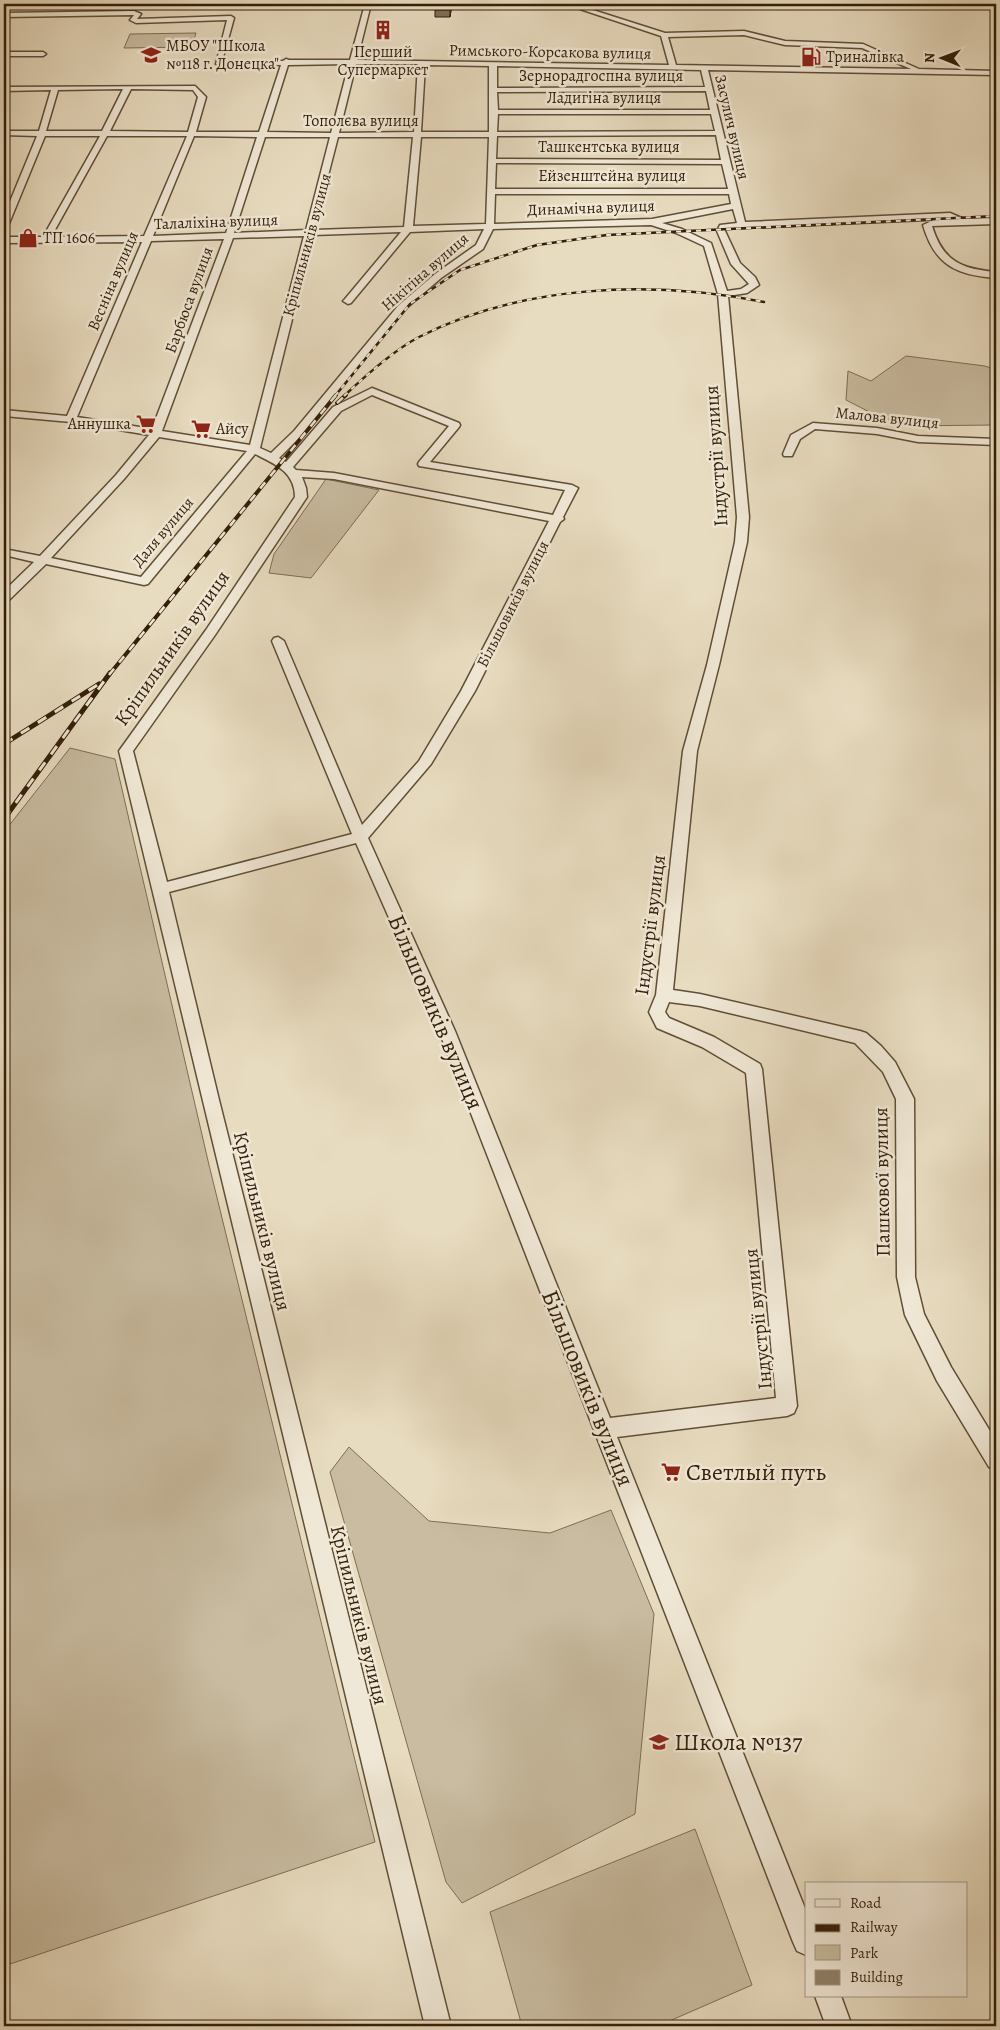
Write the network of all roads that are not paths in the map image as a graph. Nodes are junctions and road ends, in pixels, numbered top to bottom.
1 (368, 4) edge
2 (568, 4) edge
3 (4, 15) edge
4 (664, 35) junction
5 (4, 54) edge
6 (43, 54) dead end
7 (286, 62) junction
8 (352, 62) junction
9 (422, 63) junction
10 (493, 65) junction
11 (673, 68) junction
12 (704, 68) junction
13 (925, 72) junction
14 (996, 73) edge
15 (128, 87) junction
16 (54, 88) junction
17 (4, 89) edge
18 (493, 90) junction
19 (709, 90) junction
20 (494, 112) junction
21 (714, 112) junction
22 (719, 132) junction
23 (4, 133) edge
24 (42, 133) junction
25 (105, 133) junction
26 (192, 133) junction
27 (263, 134) junction
28 (492, 134) junction
29 (336, 135) junction
30 (416, 135) junction
31 (492, 161) junction
32 (726, 162) junction
33 (733, 191) junction
34 (491, 192) junction
35 (736, 206) junction
36 (996, 214) edge
37 (950, 216) junction
38 (961, 221) junction
39 (996, 221) edge
40 (652, 222) junction
41 (4, 226) edge
42 (742, 226) junction
43 (490, 227) junction
44 (408, 229) junction
45 (310, 234) junction
46 (229, 236) junction
47 (46, 239) junction
48 (146, 239) junction
49 (4, 240) edge
50 (996, 275) edge
51 (724, 294) junction
52 (348, 300) dead end
53 (4, 413) edge
54 (71, 419) junction
55 (156, 434) junction
56 (996, 442) edge
57 (254, 449) junction
58 (788, 454) dead end
59 (270, 459) junction
60 (291, 470) junction
61 (572, 488) joint
62 (558, 519) junction
63 (4, 552) edge
64 (43, 560) junction
65 (4, 598) edge
66 (278, 641) dead end
67 (360, 837) junction
68 (161, 889) junction
69 (664, 995) junction
70 (604, 1429) junction
71 (996, 1460) edge
72 (805, 1939) edge
73 (829, 1998) edge
74 (438, 2026) edge
75 (839, 2026) edge

1 - 8 street, Кріпильників вулиця
2 - 4 street, Римського-Корсакова вулиця
3 - 7 street, Римського-Корсакова вулиця
4 - 11 street, Римського-Корсакова вулиця
4 - 13 street, Римського-Корсакова вулиця
5 - 6 street
7 - 8 street, Римського-Корсакова вулиця
7 - 27 street, Барбюса вулиця
8 - 9 street, Римського-Корсакова вулиця
8 - 29 street, Кріпильників вулиця
9 - 10 street, Римського-Корсакова вулиця
9 - 30 street
10 - 11 street, Римського-Корсакова вулиця
10 - 18 street, Нікітіна вулиця
11 - 12 street, Римського-Корсакова вулиця
12 - 13 street, Римського-Корсакова вулиця
12 - 19 street, Засулич вулиця
13 - 14 street, Римського-Корсакова вулиця
15 - 16 street
15 - 25 street
15 - 26 street, Весніна вулиця
16 - 17 street
16 - 24 street
18 - 19 street, Зернорадгоспна вулиця
18 - 20 street, Нікітіна вулиця
19 - 21 street, Засулич вулиця
20 - 21 street, Ладигіна вулиця
20 - 28 street, Нікітіна вулиця
21 - 22 street, Засулич вулиця
22 - 28 street, Тополєва вулиця
22 - 32 street, Засулич вулиця
23 - 24 street, Тополєва вулиця
24 - 25 street, Тополєва вулиця
24 - 41 street
25 - 26 street, Тополєва вулиця
25 - 47 street
26 - 27 street, Тополєва вулиця
26 - 48 street, Весніна вулиця
27 - 29 street, Тополєва вулиця
27 - 46 street, Барбюса вулиця
28 - 30 street, Тополєва вулиця
28 - 31 street, Нікітіна вулиця
29 - 30 street, Тополєва вулиця
29 - 45 street, Кріпильників вулиця
30 - 44 street
31 - 32 street, Ташкентська вулиця
31 - 34 street, Нікітіна вулиця
32 - 33 street, Засулич вулиця
33 - 34 street, Ейзенштейна вулиця
33 - 35 street
34 - 43 street, Нікітіна вулиця
35 - 40 street, Динамічна вулиця
35 - 42 street
36 - 37 street
37 - 38 street
37 - 42 street
38 - 39 street
38 - 50 street
40 - 43 street, Динамічна вулиця
40 - 51 street, Індустрії вулиця
42 - 51 street
43 - 44 street, Талаліхіна вулиця
43 - 59 street, Нікітіна вулиця
44 - 45 street, Талаліхіна вулиця
44 - 52 street
45 - 46 street, Талаліхіна вулиця
45 - 57 street, Кріпильників вулиця
46 - 48 street, Талаліхіна вулиця
46 - 55 street, Барбюса вулиця
47 - 48 street, Талаліхіна вулиця
47 - 49 street, Талаліхіна вулиця
48 - 54 street, Весніна вулиця
51 - 69 street, Індустрії вулиця
53 - 54 street
54 - 55 street
55 - 57 street
55 - 64 street
56 - 58 street, Малова вулиця
57 - 59 street
57 - 64 street, Даля вулиця
59 - 60 street
60 - 61 street
60 - 62 street
60 - 68 street, Кріпильників вулиця
61 - 62 street, Більшовиків вулиця
62 - 67 street, Більшовиків вулиця
63 - 64 street, Даля вулиця
64 - 65 street
66 - 67 street, Більшовиків вулиця
67 - 68 street
67 - 70 street, Більшовиків вулиця
68 - 74 street, Кріпильників вулиця
69 - 70 street, Індустрії вулиця
69 - 71 street, Пашкової вулиця
70 - 72 street, Більшовиків вулиця
73 - 75 street

